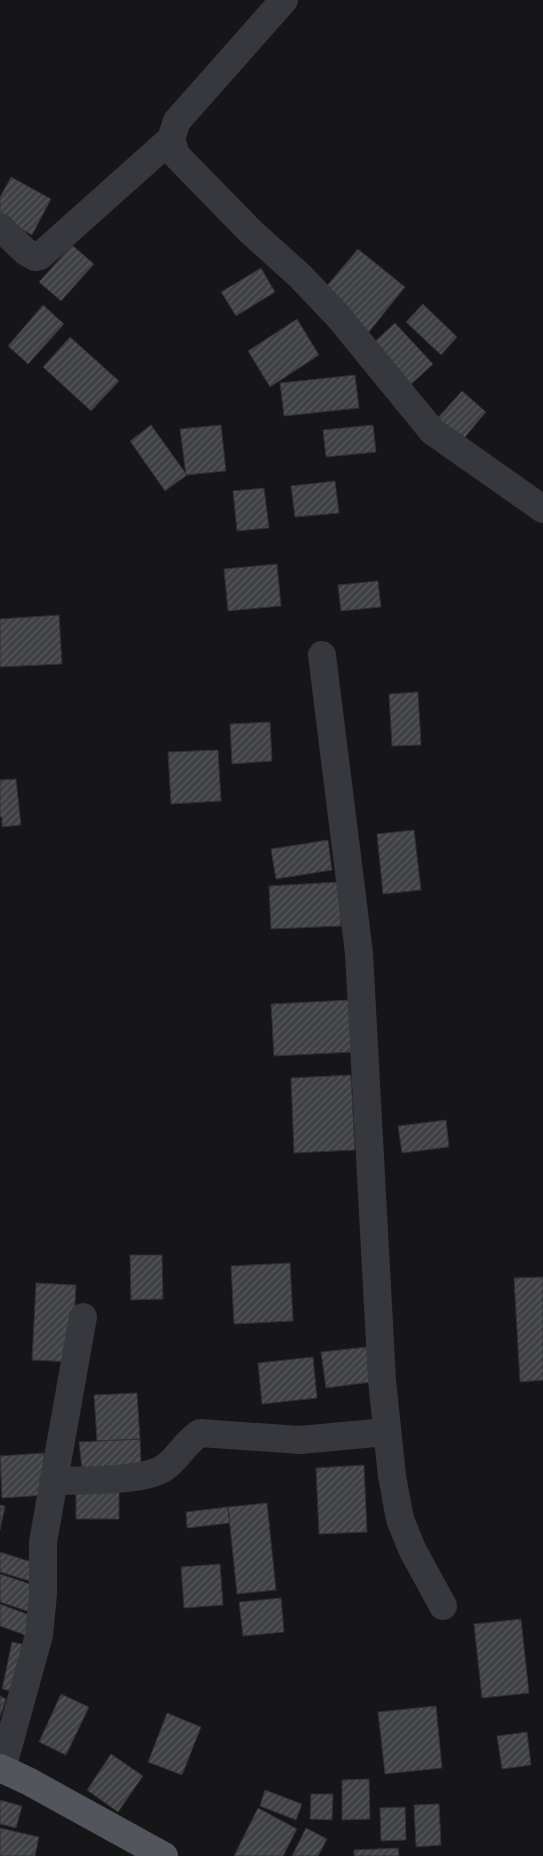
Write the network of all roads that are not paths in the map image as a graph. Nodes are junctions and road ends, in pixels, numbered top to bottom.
1 (284, 0) edge
2 (171, 138) junction
3 (0, 227) edge
4 (543, 509) edge
5 (322, 655) dead end
6 (83, 1318) dead end
7 (386, 1432) junction
8 (53, 1481) junction
9 (443, 1606) dead end
10 (1, 1768) edge
11 (164, 1856) edge

1 - 2 street
2 - 3 street
2 - 4 street
5 - 7 street
6 - 8 street
7 - 8 street
7 - 9 street
8 - 10 street
10 - 11 main road

